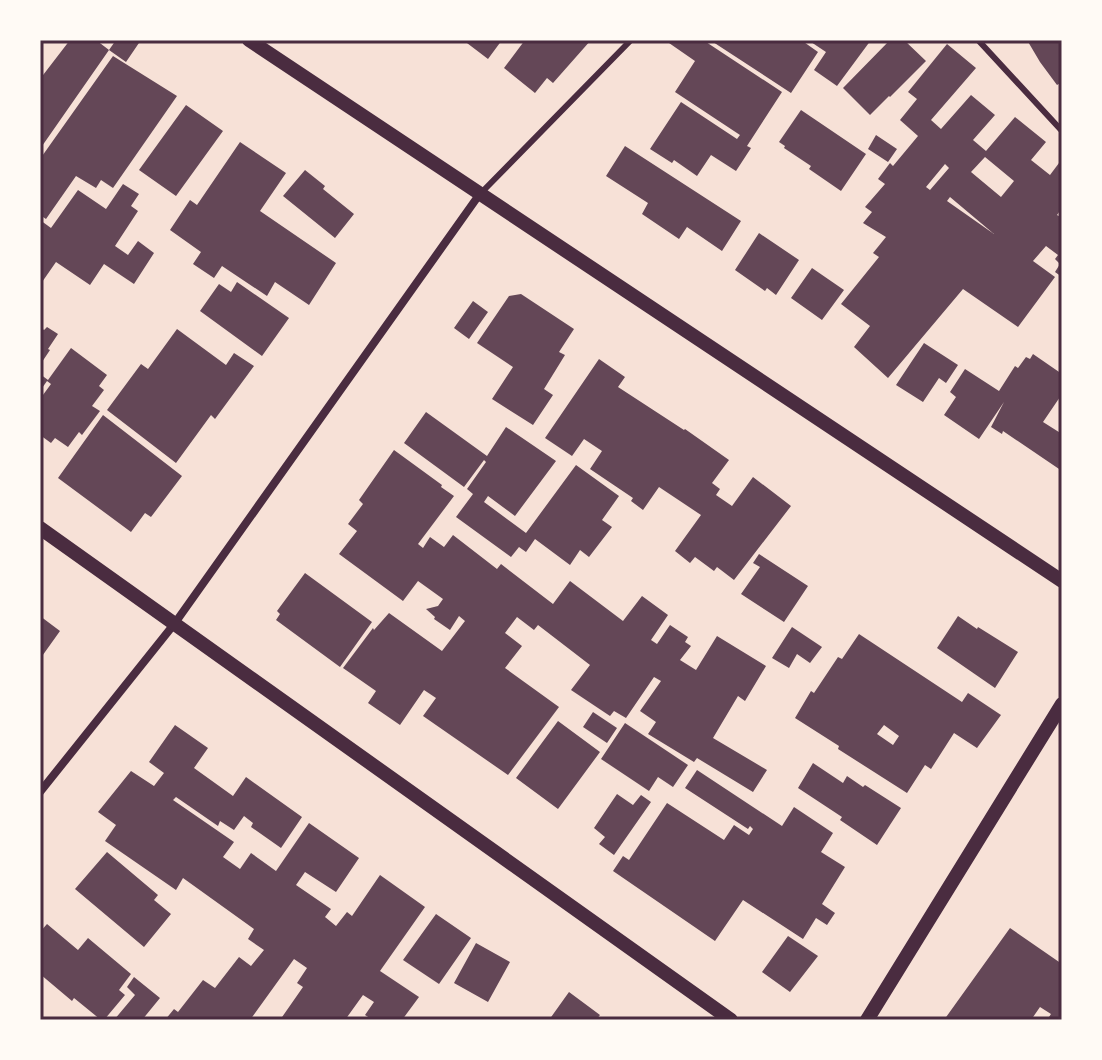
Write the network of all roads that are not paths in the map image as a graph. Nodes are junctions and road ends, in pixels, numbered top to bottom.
1 (249, 40) edge
2 (631, 40) edge
3 (978, 40) edge
4 (1062, 131) edge
5 (479, 195) junction
6 (40, 528) edge
7 (1062, 581) edge
8 (175, 623) junction
9 (1062, 704) edge
10 (40, 792) edge
11 (731, 1020) edge
12 (867, 1020) edge

1 - 5 street
2 - 5 lane
3 - 4 lane
5 - 7 street
5 - 8 street
6 - 8 street
8 - 10 street
8 - 11 street
9 - 12 street

